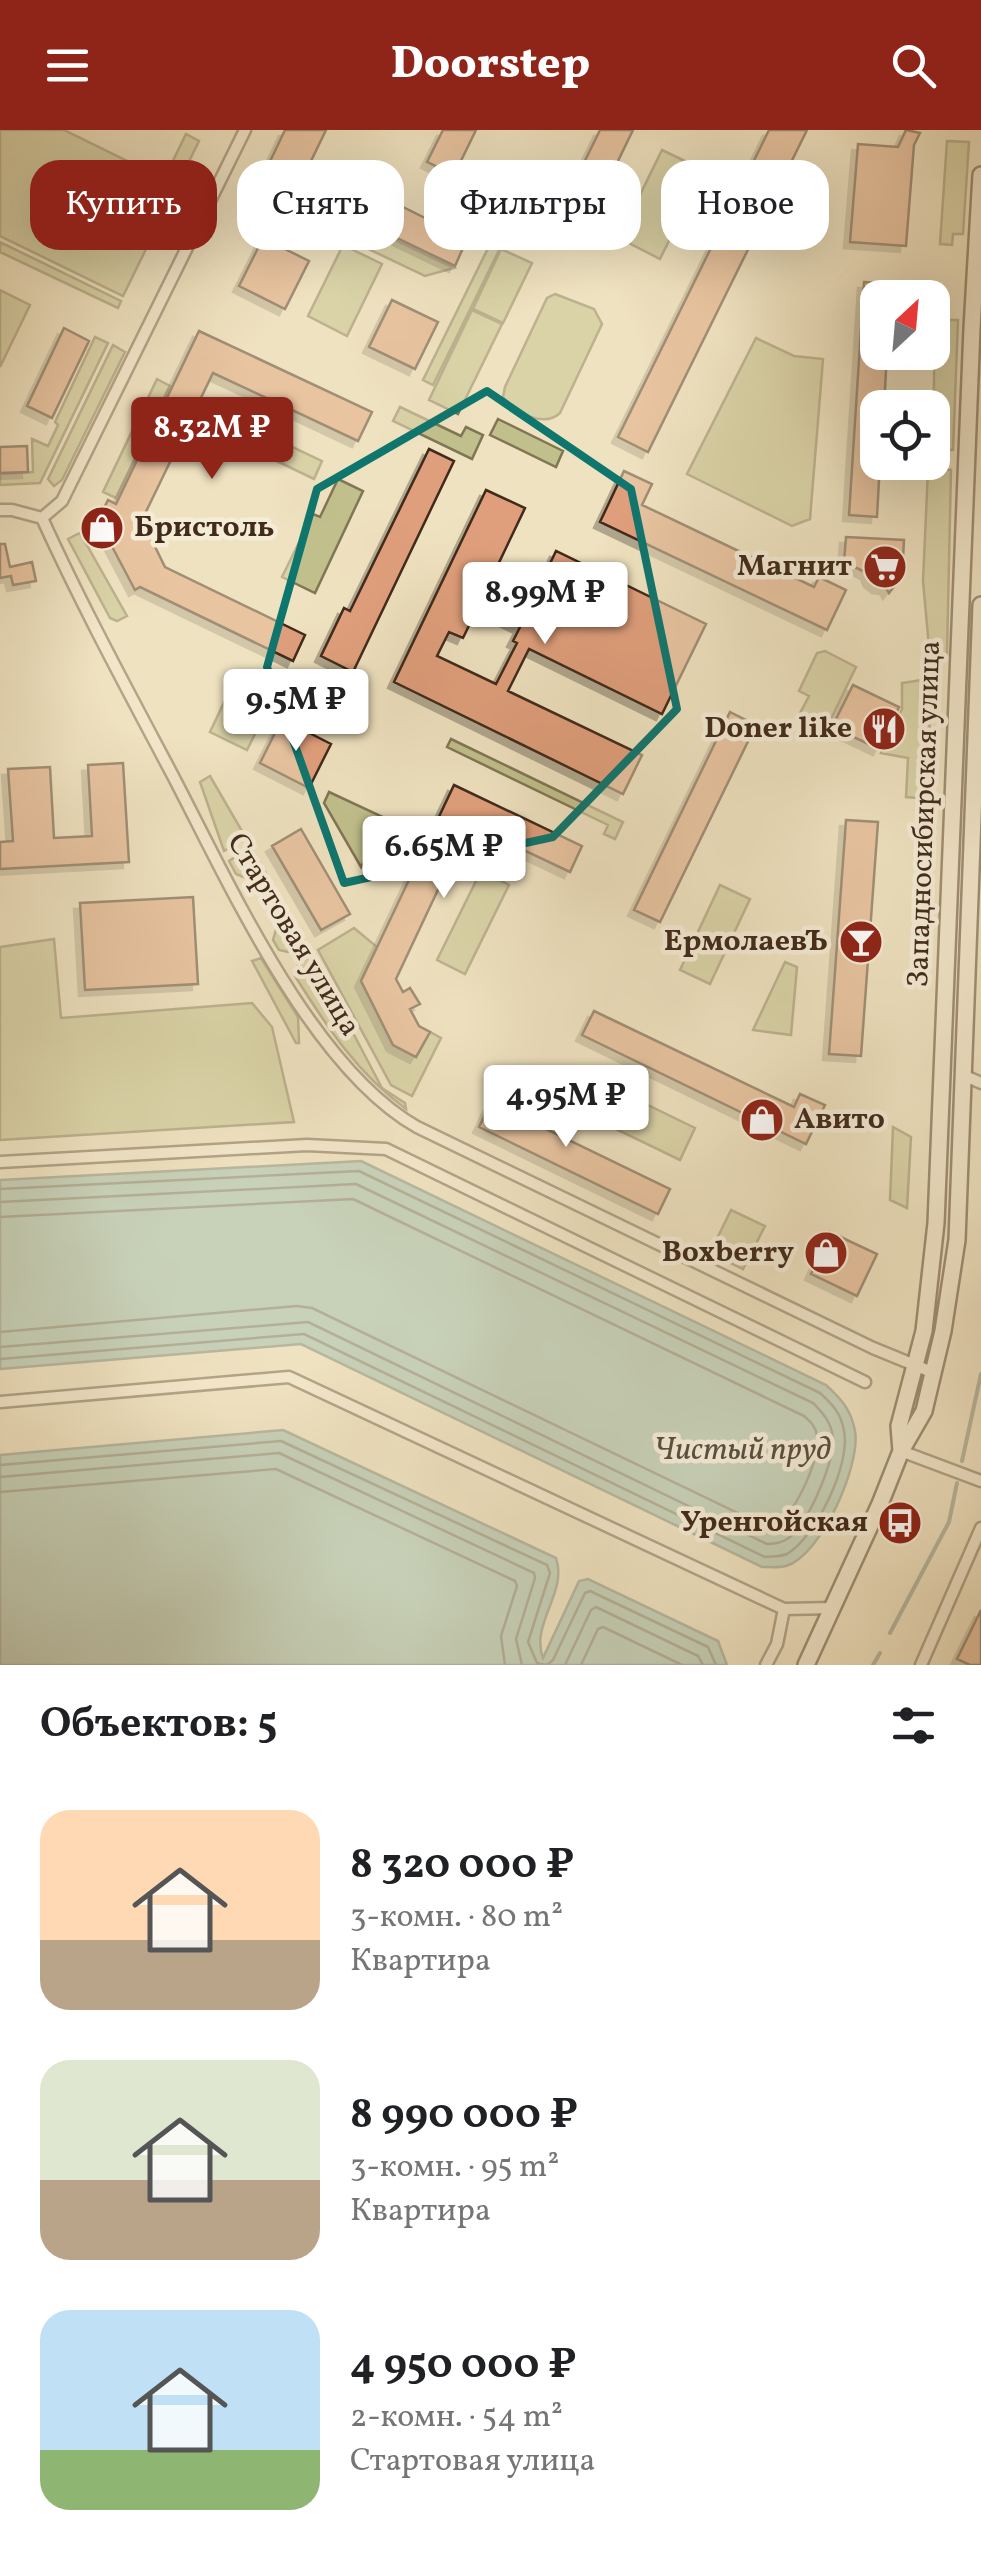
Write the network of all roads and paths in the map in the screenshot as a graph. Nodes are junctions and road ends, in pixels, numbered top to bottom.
1 (246, 130) edge
2 (981, 175) edge
3 (0, 510) edge
4 (42, 518) junction
5 (981, 606) edge
6 (978, 779) edge
7 (963, 1075) junction
8 (981, 1083) edge
9 (0, 1162) edge
10 (914, 1366) junction
11 (934, 1373) junction
12 (865, 1382) dead end
13 (0, 1402) edge
14 (901, 1451) junction
15 (981, 1480) edge
16 (981, 1528) edge
17 (834, 1608) junction
18 (784, 1609) junction
19 (766, 1665) edge
20 (806, 1665) edge
21 (921, 1665) edge

1 - 4 street
2 - 10 main road, Западносибирская улица
3 - 4 street
4 - 10 street, Стартовая улица
5 - 6 main road, Западносибирская улица
6 - 7 main road, Западносибирская улица
7 - 8 street
7 - 11 main road, Западносибирская улица
9 - 12 street
10 - 11 street, Стартовая улица
10 - 14 main road, Западносибирская улица
11 - 14 main road, Западносибирская улица
13 - 18 street
14 - 15 street
14 - 17 main road, Западносибирская улица
16 - 21 street
17 - 18 street
17 - 20 main road, Западносибирская улица
18 - 19 street

